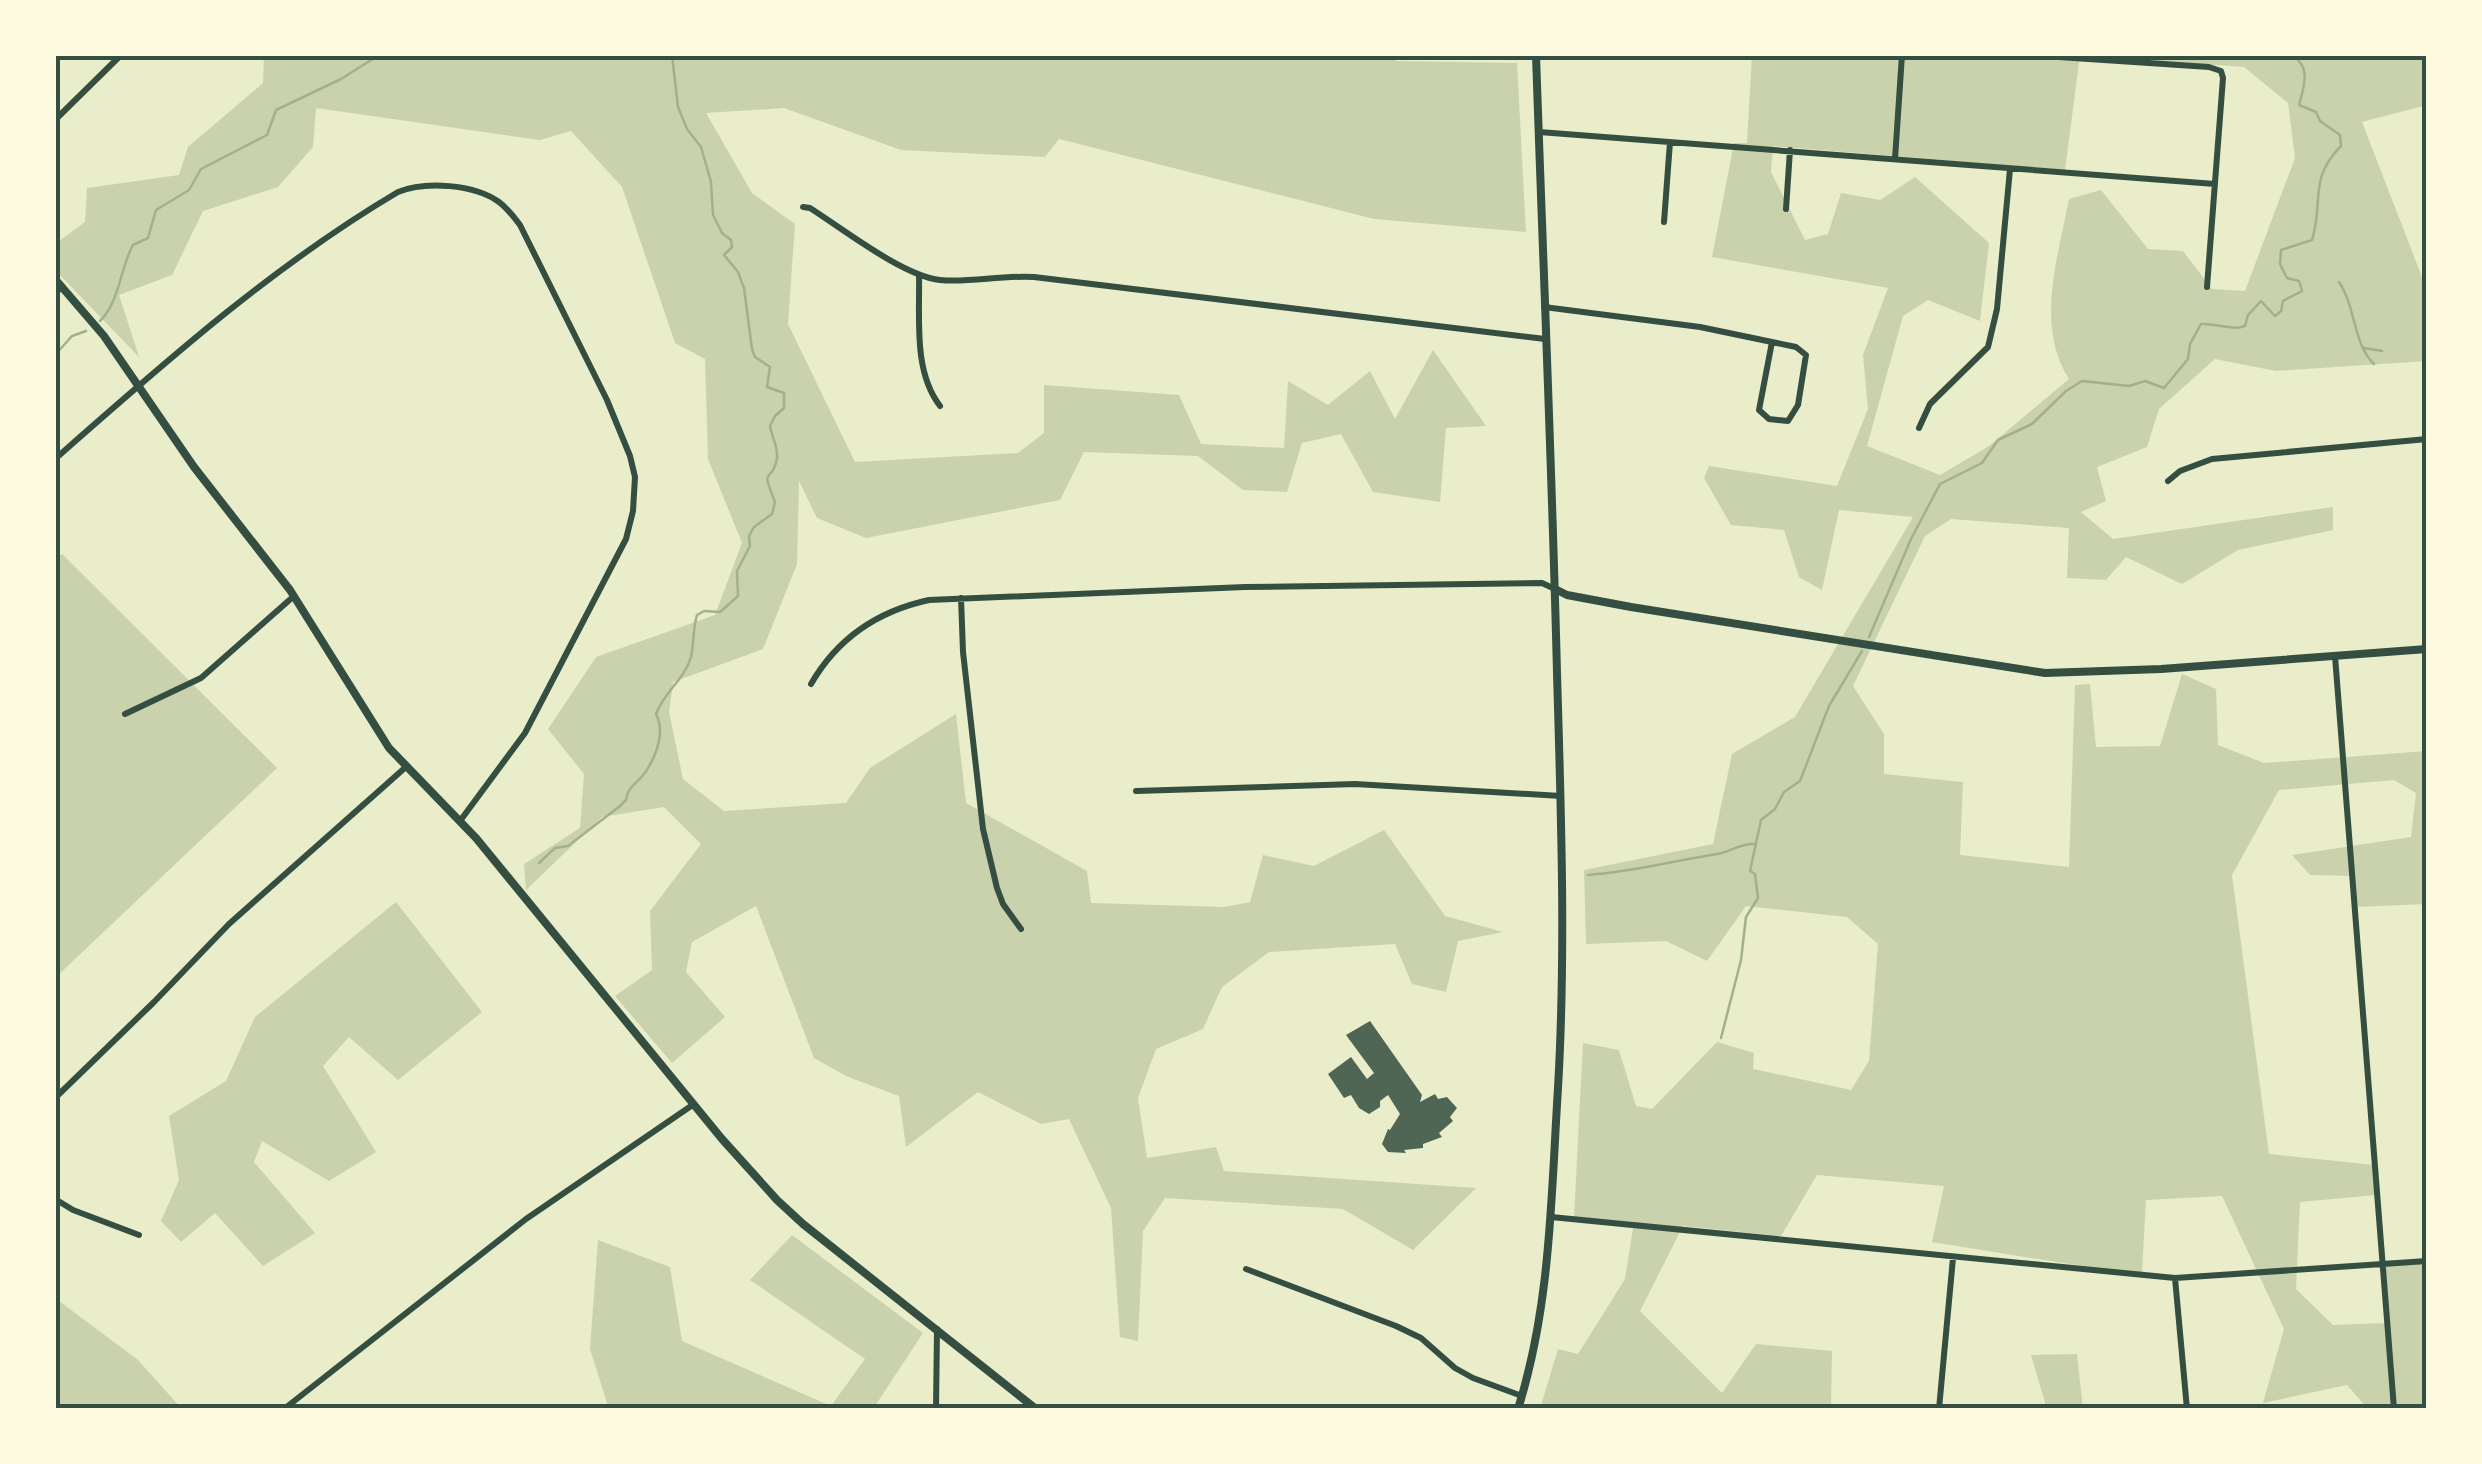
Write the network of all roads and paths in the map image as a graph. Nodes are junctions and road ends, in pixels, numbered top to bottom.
1 (121, 55) edge
2 (1536, 55) edge
3 (1902, 55) edge
4 (2027, 55) edge
5 (2427, 117) edge
6 (55, 120) edge
7 (1539, 132) junction
8 (2427, 137) edge
9 (1670, 142) junction
10 (1790, 150) junction
11 (1895, 160) junction
12 (2010, 169) junction
13 (2215, 184) junction
14 (803, 207) dead end
15 (1786, 209) dead end
16 (1664, 222) dead end
17 (920, 275) junction
18 (57, 286) edge
19 (2207, 287) dead end
20 (1544, 307) junction
21 (1546, 339) junction
22 (1772, 342) junction
23 (139, 386) junction
24 (940, 406) dead end
25 (1920, 428) dead end
26 (2427, 439) edge
27 (55, 459) edge
28 (2168, 482) dead end
29 (1555, 589) junction
30 (294, 596) junction
31 (961, 598) junction
32 (2427, 650) edge
33 (2335, 656) junction
34 (811, 684) dead end
35 (125, 714) dead end
36 (407, 766) junction
37 (1136, 791) dead end
38 (1561, 796) junction
39 (460, 821) junction
40 (1021, 929) dead end
41 (55, 1098) edge
42 (694, 1104) junction
43 (55, 1199) edge
44 (1551, 1217) junction
45 (139, 1235) dead end
46 (1953, 1258) junction
47 (2427, 1260) edge
48 (2384, 1264) junction
49 (1246, 1269) dead end
50 (2176, 1278) junction
51 (937, 1328) junction
52 (1522, 1396) junction
53 (284, 1409) edge
54 (936, 1409) edge
55 (1036, 1409) edge
56 (1518, 1409) edge
57 (1939, 1409) edge
58 (2187, 1409) edge
59 (2394, 1409) edge

1 - 6 street
2 - 7 street
3 - 11 street
4 - 13 street
5 - 8 street
7 - 9 street
7 - 20 street
9 - 10 street
9 - 16 street
10 - 11 street
10 - 15 street
11 - 12 street
12 - 13 street
12 - 25 street
13 - 19 street
14 - 17 street
17 - 21 street
17 - 24 street
18 - 23 street
20 - 21 street
20 - 22 street
21 - 29 street
22 - 22 street
23 - 27 street
23 - 30 street
23 - 39 street
26 - 28 street
29 - 31 street
29 - 33 street
29 - 38 street
30 - 35 street
30 - 36 street
31 - 34 street
31 - 40 street
32 - 33 street
33 - 48 street
36 - 39 street
36 - 41 street
37 - 38 street
38 - 44 street
39 - 42 street
42 - 51 street
42 - 53 street
43 - 45 street
44 - 46 street
44 - 52 street
46 - 50 street
46 - 57 street
47 - 48 street
48 - 50 street
48 - 59 street
49 - 52 street
50 - 58 street
51 - 54 street
51 - 55 street
52 - 56 street

